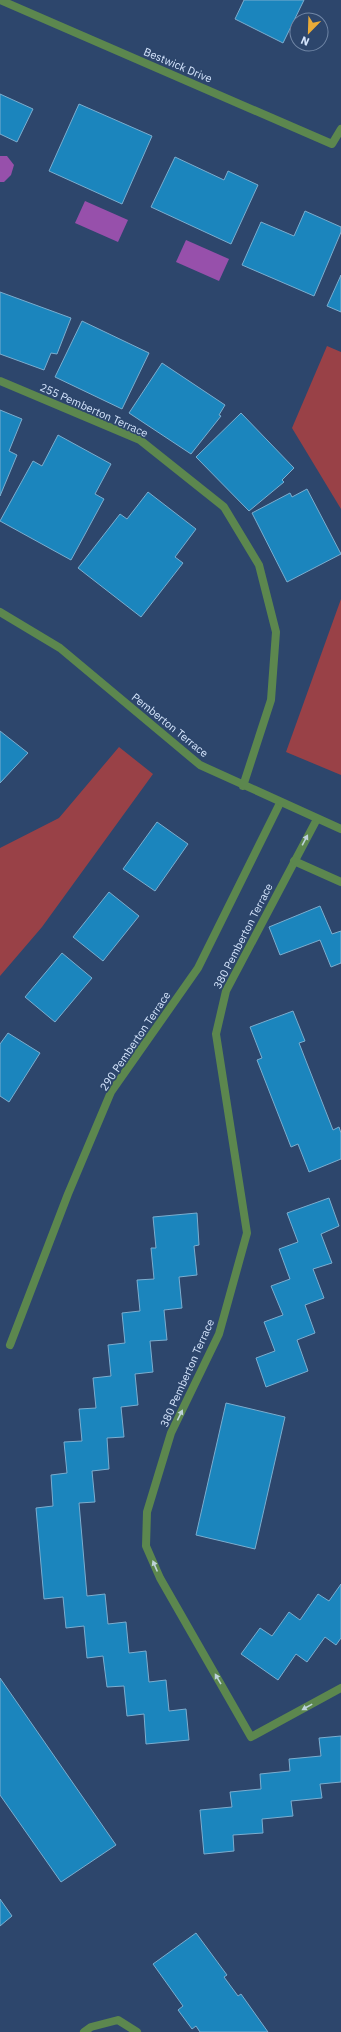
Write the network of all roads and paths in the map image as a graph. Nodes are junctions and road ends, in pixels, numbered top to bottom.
1 (0, 0) edge
2 (341, 129) edge
3 (332, 144) junction
4 (341, 147) edge
5 (0, 381) edge
6 (0, 612) edge
7 (243, 786) junction
8 (280, 803) junction
9 (317, 819) junction
10 (341, 829) edge
11 (294, 861) junction
12 (341, 882) edge
13 (10, 1345) dead end
14 (341, 1688) edge
15 (84, 2032) edge
16 (137, 2032) edge

1 - 3 street, Bestwick Drive
2 - 3 street
3 - 4 street, Bestwick Drive
5 - 7 street, 255 Pemberton Terrace
6 - 7 street, Pemberton Terrace
7 - 8 street, Pemberton Terrace
8 - 9 street, Pemberton Terrace
8 - 13 street, 290 Pemberton Terrace
9 - 10 street, Pemberton Terrace
11 -> 9 street, 380 Pemberton Terrace
11 - 12 street
14 -> 11 street, 380 Pemberton Terrace
15 - 16 street

